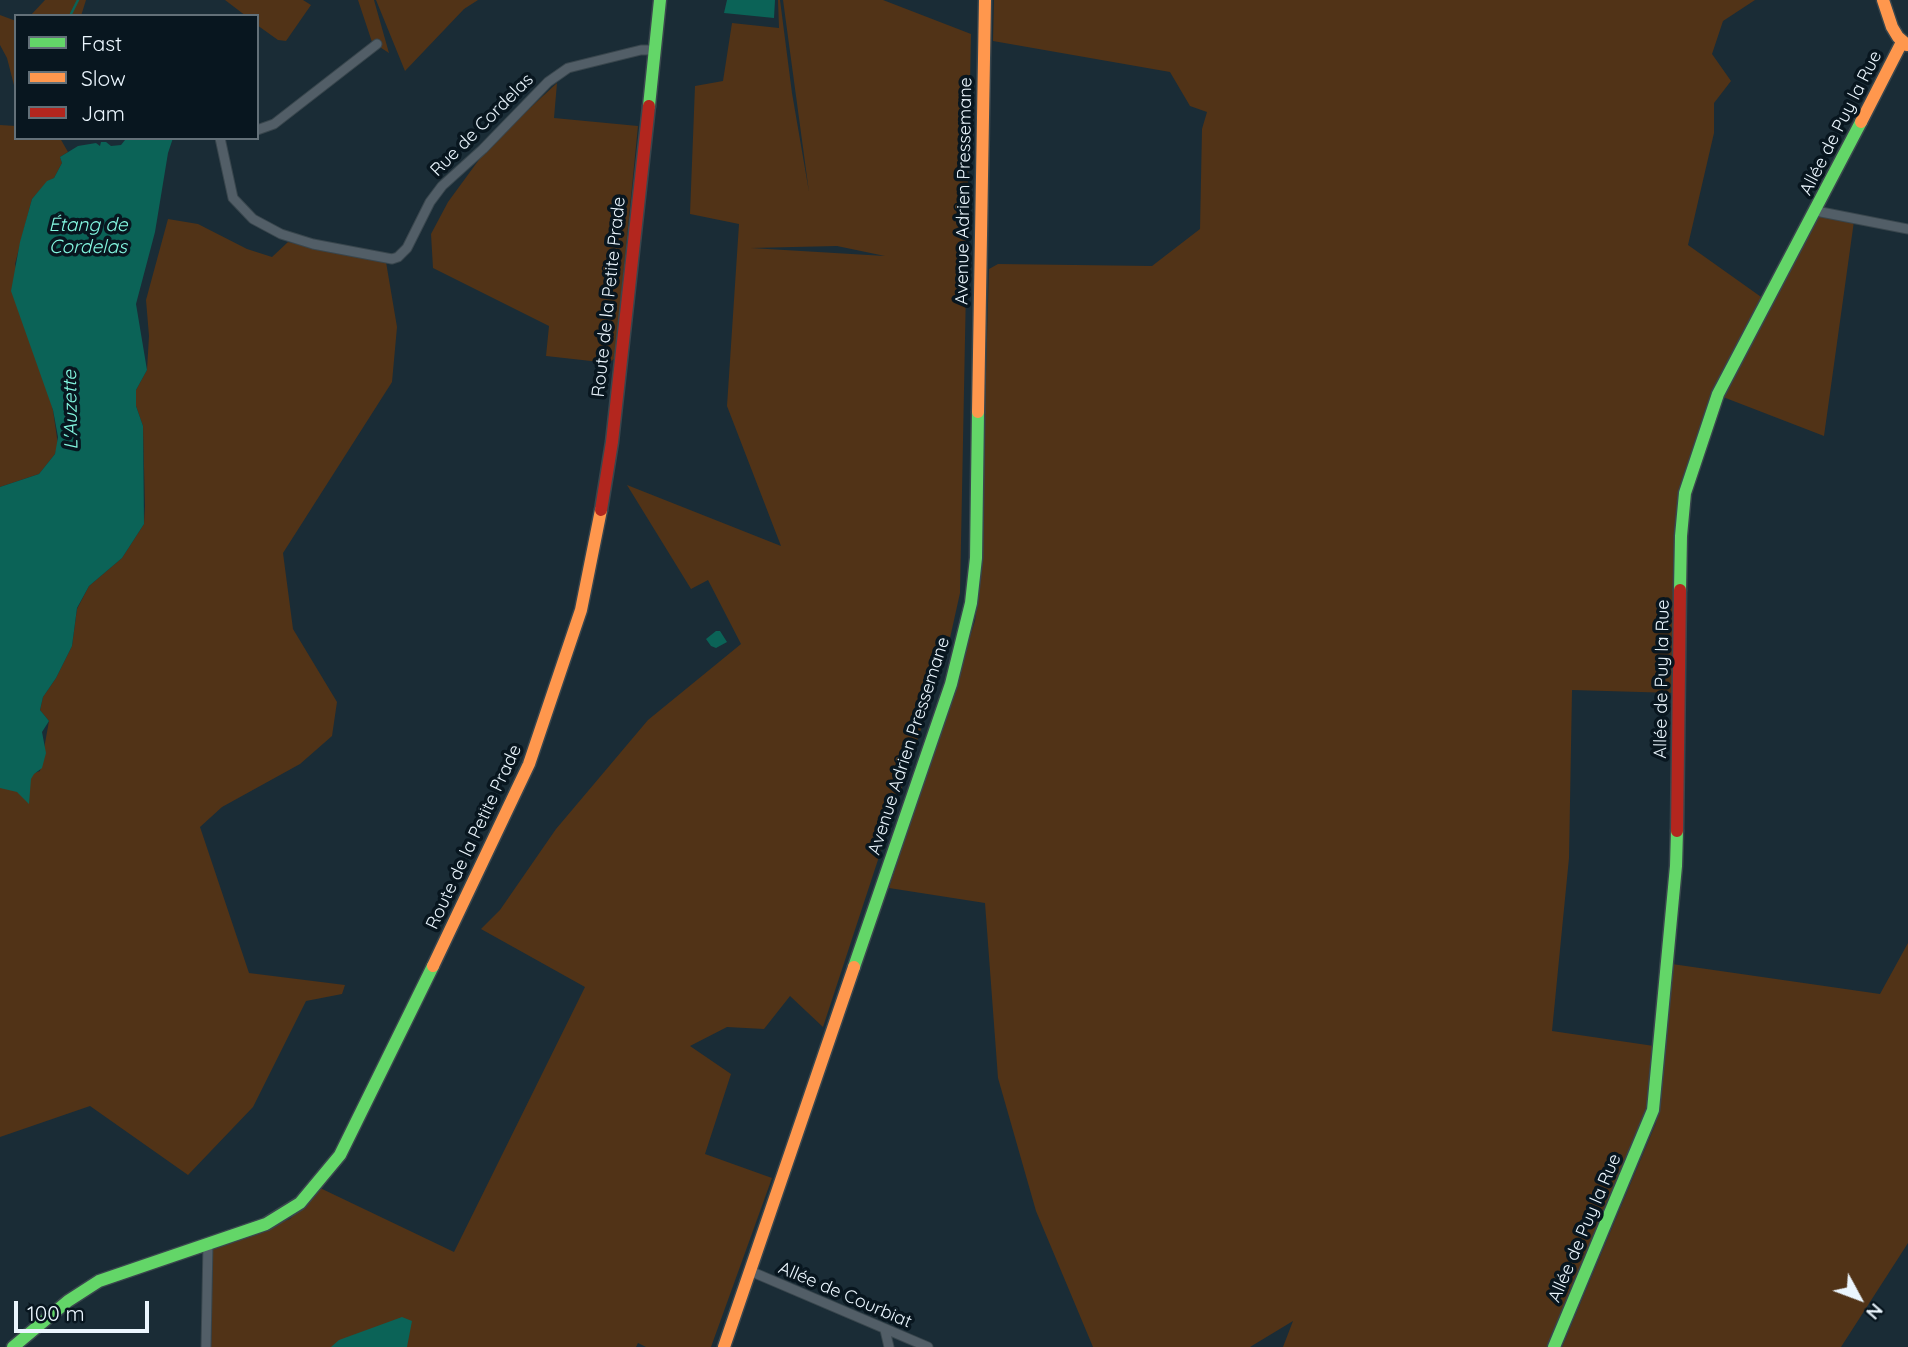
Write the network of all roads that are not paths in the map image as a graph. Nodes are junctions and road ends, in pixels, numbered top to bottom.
1 (660, 0) edge
2 (985, 0) edge
3 (1883, 0) edge
4 (377, 44) dead end
5 (1905, 44) edge
6 (653, 50) junction
7 (259, 130) edge
8 (220, 140) edge
9 (1816, 211) junction
10 (1908, 229) edge
11 (208, 1243) junction
12 (750, 1271) junction
13 (886, 1330) junction
14 (13, 1347) edge
15 (206, 1347) edge
16 (724, 1347) edge
17 (889, 1347) edge
18 (928, 1347) edge
19 (1554, 1347) edge

1 - 6 street, Route de la Petite Prade
2 - 12 street, Avenue Adrien Pressemane
3 - 5 street
4 - 7 street
5 - 9 street, Allée de Puy la Rue
6 - 8 street, Rue de Cordelas
6 - 11 street, Route de la Petite Prade
9 - 10 street
9 - 19 street, Allée de Puy la Rue
11 - 14 street, Route de la Petite Prade
11 - 15 street
12 - 13 street, Allée de Courbiat
12 - 16 street, Avenue Adrien Pressemane
13 - 17 street
13 - 18 street, Allée de Courbiat

